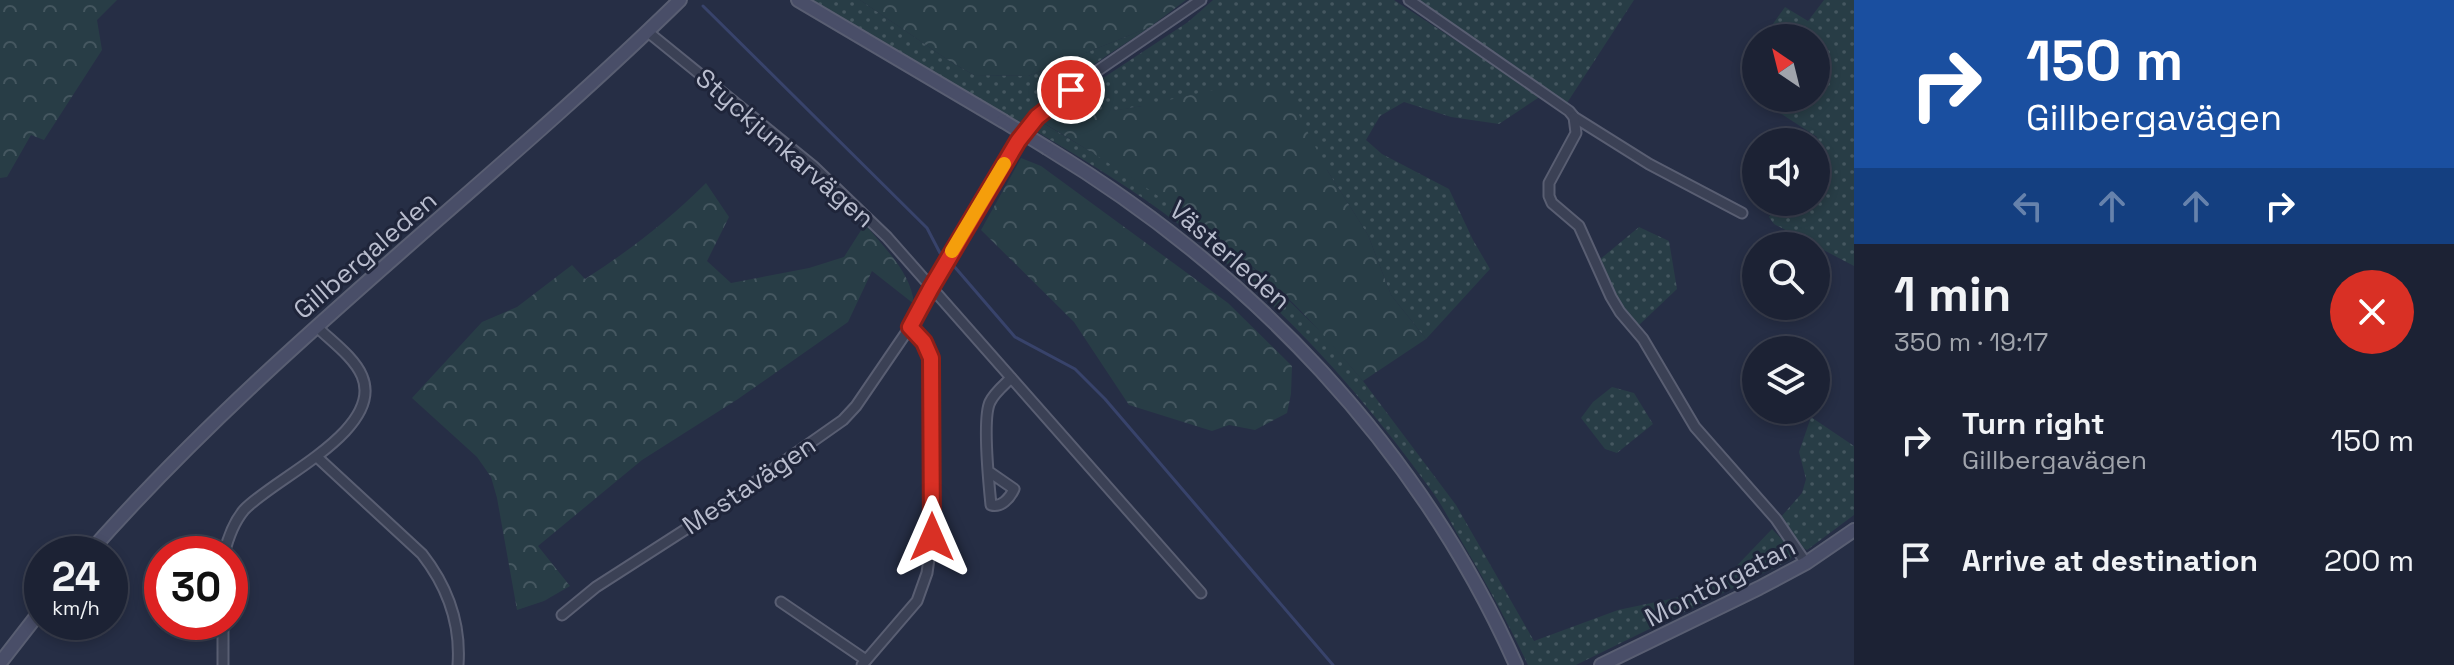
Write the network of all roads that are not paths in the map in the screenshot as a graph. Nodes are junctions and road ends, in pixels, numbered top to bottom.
1 (680, 0) edge
2 (798, 0) edge
3 (1201, 0) edge
4 (1409, 0) edge
5 (648, 32) junction
6 (1574, 117) junction
7 (1742, 213) dead end
8 (931, 288) junction
9 (317, 327) junction
10 (910, 327) junction
11 (1011, 378) junction
12 (317, 457) junction
13 (988, 471) dead end
14 (1854, 530) edge
15 (104, 536) edge
16 (229, 536) edge
17 (1806, 563) junction
18 (1201, 593) dead end
19 (781, 602) dead end
20 (562, 615) dead end
21 (24, 632) edge
22 (223, 640) edge
23 (0, 663) edge
24 (456, 663) edge
25 (864, 663) edge
26 (223, 665) edge
27 (1516, 665) edge
28 (1601, 665) edge

1 - 5 street, Gillbergaleden
2 - 27 street, Västerleden, bridge
3 - 8 street, Mestavägen
4 - 6 street
5 - 8 street, Styckjunkarvägen
5 - 9 street, Gillbergaleden
6 - 7 street
6 - 17 street
8 - 10 street, Mestavägen
8 - 11 street, Styckjunkarvägen
9 - 12 street
9 - 15 street, Gillbergaleden
10 - 20 street, Mestavägen
10 - 25 street
11 - 13 street
11 - 18 street, Styckjunkarvägen
12 - 16 street
12 - 24 street
14 - 17 street, Montörgatan
17 - 28 street, Montörgatan
19 - 25 street
21 - 23 street
22 - 26 street

